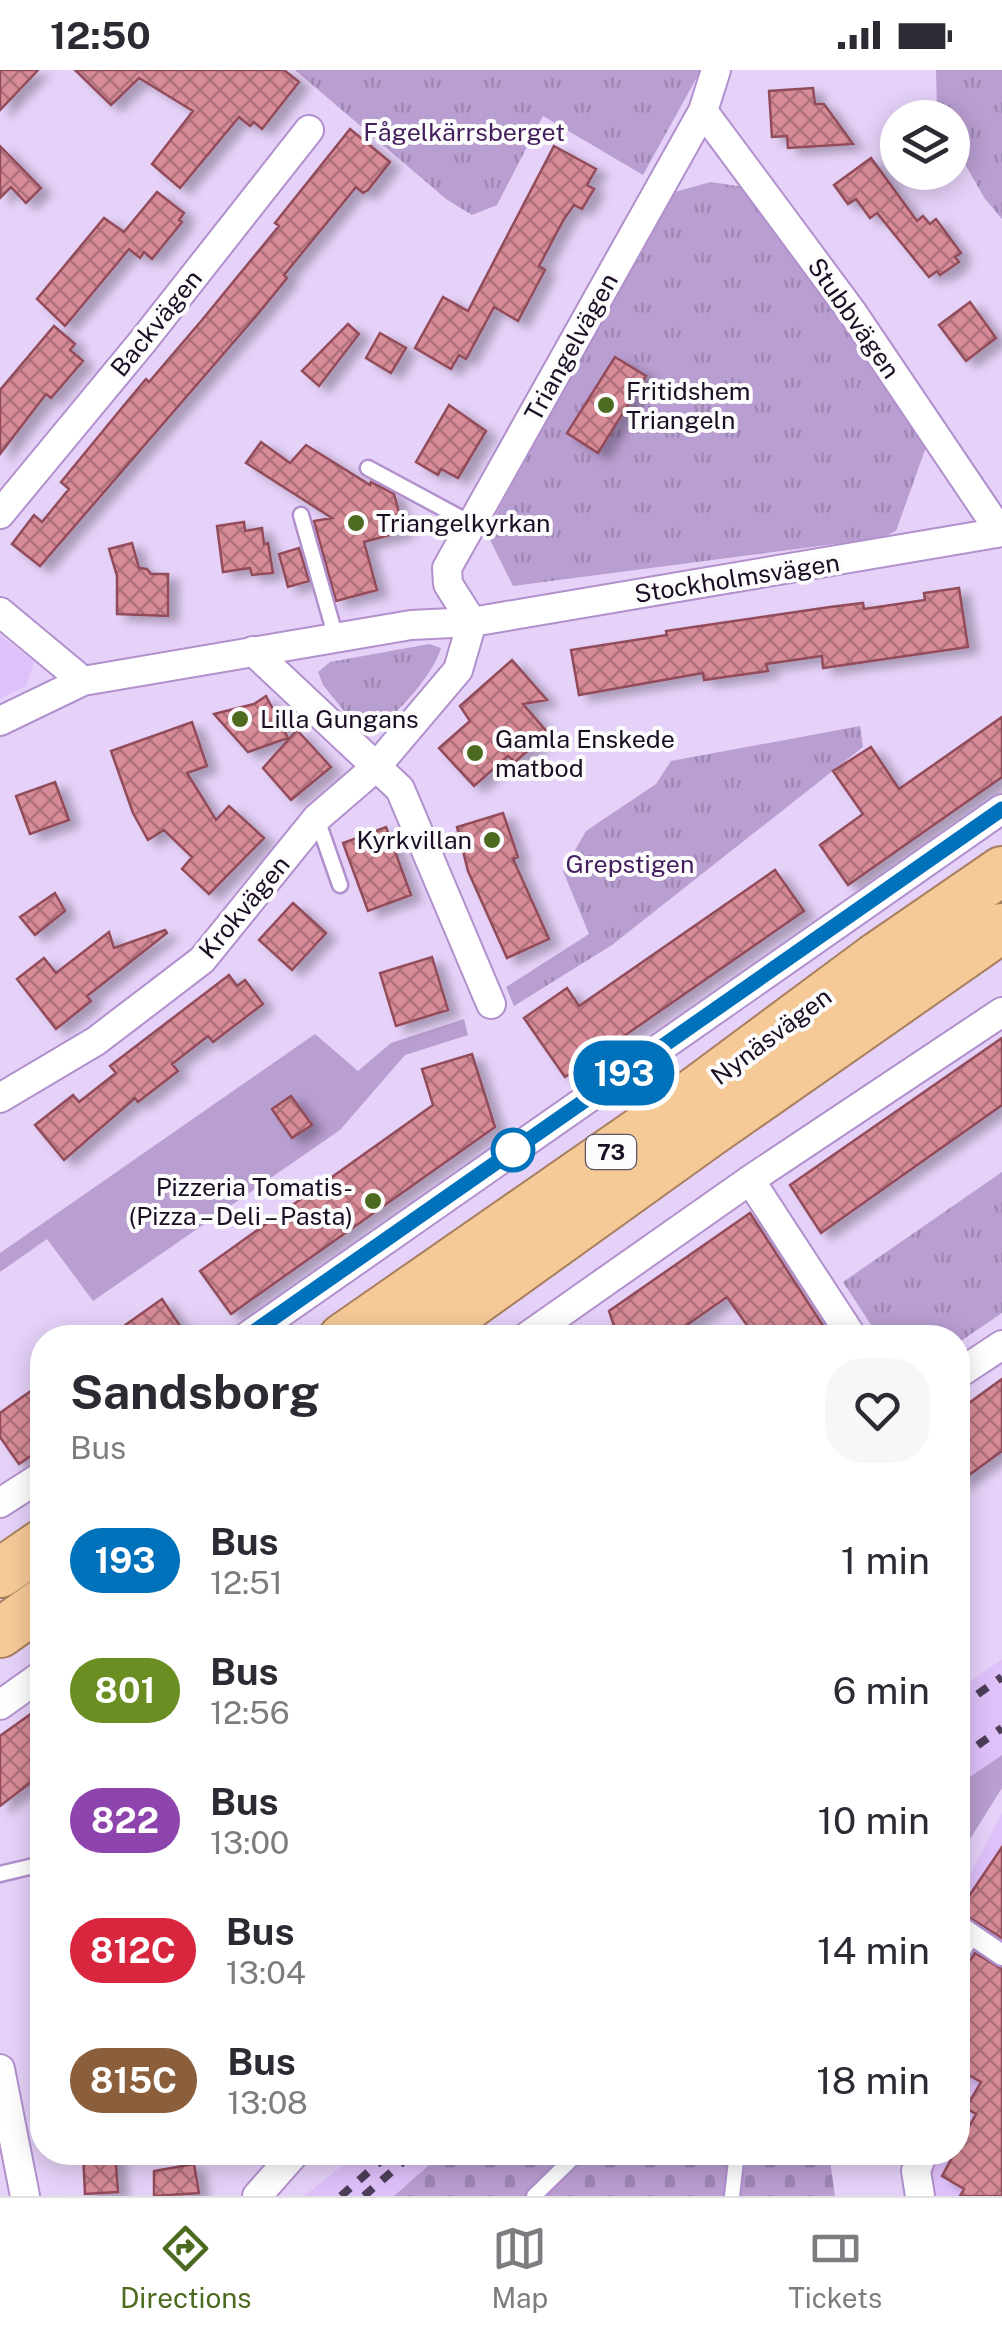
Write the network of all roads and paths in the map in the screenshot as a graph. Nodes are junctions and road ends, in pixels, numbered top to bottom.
1 (716, 70) edge
2 (704, 110) junction
3 (309, 130) dead end
4 (368, 468) dead end
5 (0, 514) edge
6 (300, 515) dead end
7 (472, 524) junction
8 (1000, 531) edge
9 (0, 612) edge
10 (472, 622) junction
11 (336, 638) junction
12 (254, 651) junction
13 (83, 682) junction
14 (0, 721) edge
15 (376, 768) junction
16 (1002, 808) edge
17 (317, 818) junction
18 (1002, 844) edge
19 (1002, 871) edge
20 (340, 885) dead end
21 (1002, 928) edge
22 (874, 959) junction
23 (491, 1004) dead end
24 (1002, 1012) edge
25 (0, 1098) edge
26 (750, 1180) junction
27 (264, 1325) edge
28 (362, 1325) edge
29 (441, 1325) edge
30 (544, 1325) edge
31 (845, 1325) edge
32 (1002, 1345) edge
33 (970, 1366) edge
34 (30, 1481) edge
35 (4, 1493) edge
36 (30, 1552) edge
37 (0, 1573) edge
38 (30, 1612) edge
39 (0, 1633) edge
40 (30, 1684) edge
41 (0, 1705) edge
42 (30, 1867) edge
43 (0, 1874) edge
44 (970, 1934) edge
45 (1002, 1955) edge
46 (0, 2069) edge
47 (284, 2165) edge
48 (566, 2165) edge
49 (735, 2165) edge
50 (918, 2165) edge
51 (26, 2196) edge
52 (257, 2196) edge
53 (534, 2196) edge
54 (732, 2196) edge
55 (920, 2196) edge

1 - 2 street, Triangelvägen
2 - 7 street, Triangelvägen
2 - 8 street, Stubbvägen
3 - 5 street, Backvägen
4 - 7 lane
6 - 11 lane
7 - 10 street, Triangelvägen
8 - 10 street, Stockholmsvägen
9 - 13 street
10 - 11 street, Stockholmsvägen
10 - 15 street
11 - 12 street, Stockholmsvägen
12 - 13 street, Stockholmsvägen
12 - 15 street
13 - 14 street, Stockholmsvägen
15 - 17 street, Krokvägen
15 - 23 street
16 - 27 street, Nynäsvägen
17 - 20 lane
17 - 25 street, Krokvägen
18 - 22 highway
19 - 22 highway, Nynäsvägen / 73
21 - 29 highway, Nynäsvägen / 73
22 - 28 highway, Nynäsvägen / 73
24 - 26 street
26 - 30 street
26 - 31 street
32 - 33 street
34 - 35 street
36 - 37 highway
38 - 39 highway
40 - 41 street
42 - 43 lane
44 - 45 street
46 - 51 street
47 - 52 street
48 - 53 lane
49 - 54 lane
50 - 55 street

